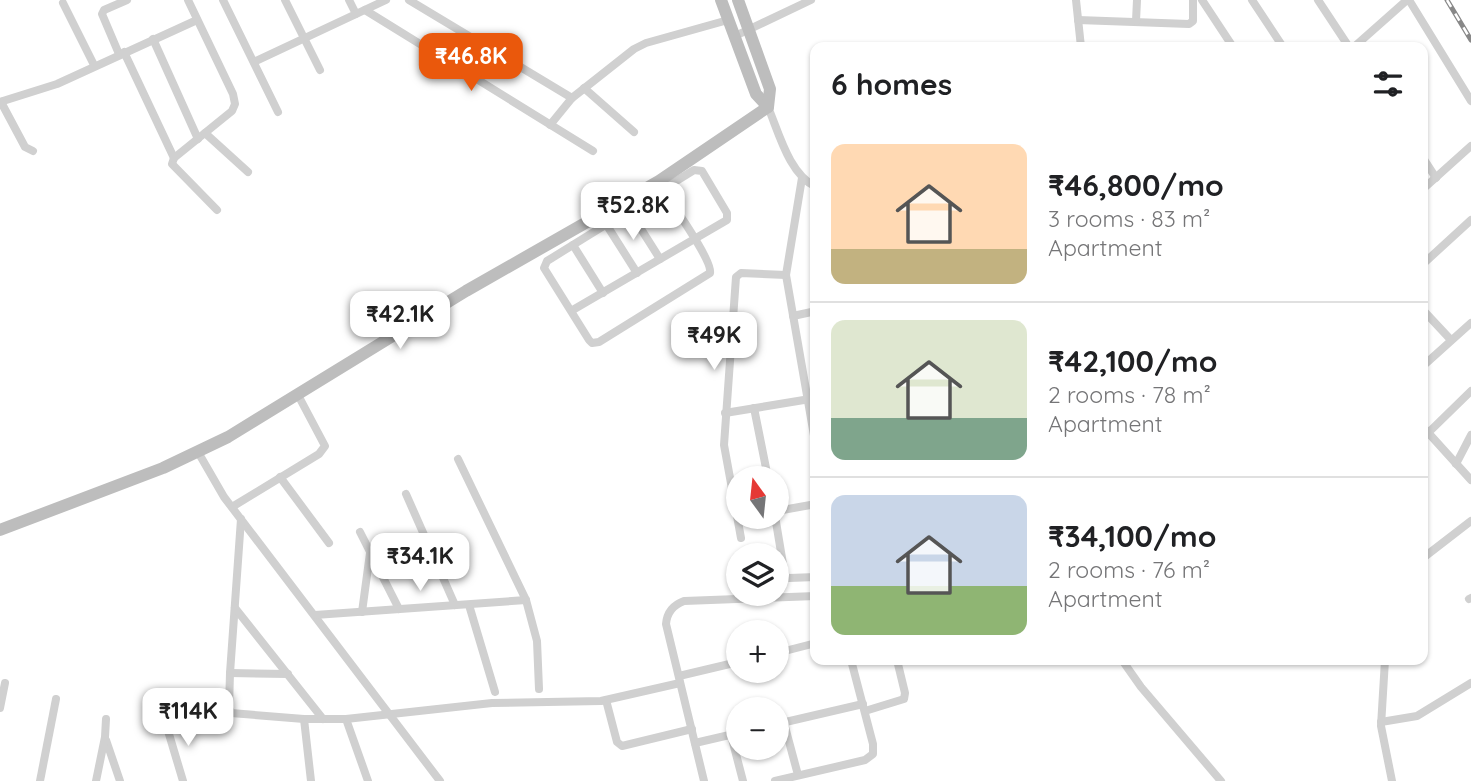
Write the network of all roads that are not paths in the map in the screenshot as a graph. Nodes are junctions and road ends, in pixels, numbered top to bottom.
1 (127, 0) edge
2 (188, 0) edge
3 (223, 0) edge
4 (285, 0) edge
5 (349, 0) edge
6 (386, 0) edge
7 (409, 0) edge
8 (721, 0) edge
9 (738, 0) edge
10 (811, 0) edge
11 (1076, 0) edge
12 (1137, 0) edge
13 (1193, 0) edge
14 (1202, 0) edge
15 (1252, 0) edge
16 (1318, 0) edge
17 (1408, 0) edge
18 (63, 3) dead end
19 (360, 12) junction
20 (197, 20) junction
21 (728, 20) junction
22 (1078, 20) junction
23 (1136, 21) junction
24 (750, 30) junction
25 (735, 36) junction
26 (304, 38) junction
27 (153, 39) junction
28 (1080, 42) edge
29 (1230, 42) edge
30 (1279, 42) edge
31 (1348, 42) edge
32 (1358, 42) edge
33 (121, 53) junction
34 (254, 62) junction
35 (94, 65) junction
36 (320, 70) dead end
37 (584, 88) junction
38 (572, 98) junction
39 (1471, 101) edge
40 (0, 102) edge
41 (768, 107) junction
42 (278, 112) dead end
43 (550, 125) junction
44 (634, 132) dead end
45 (202, 136) junction
46 (1471, 146) edge
47 (33, 151) dead end
48 (593, 151) dead end
49 (174, 158) junction
50 (1428, 165) edge
51 (248, 172) dead end
52 (1436, 177) junction
53 (802, 178) junction
54 (810, 183) edge
55 (1428, 184) edge
56 (663, 190) junction
57 (217, 210) dead end
58 (629, 210) junction
59 (617, 212) junction
60 (1471, 220) edge
61 (606, 224) junction
62 (694, 240) junction
63 (573, 245) junction
64 (660, 259) junction
65 (1428, 259) edge
66 (637, 273) junction
67 (786, 275) junction
68 (603, 293) junction
69 (571, 312) junction
70 (810, 312) edge
71 (1428, 315) edge
72 (793, 316) junction
73 (1471, 323) edge
74 (1451, 340) junction
75 (1428, 361) edge
76 (1471, 391) edge
77 (810, 393) edge
78 (298, 395) junction
79 (810, 398) edge
80 (754, 408) junction
81 (725, 413) junction
82 (1428, 427) edge
83 (1428, 433) edge
84 (1471, 435) edge
85 (198, 452) junction
86 (458, 459) dead end
87 (1456, 464) junction
88 (729, 466) edge
89 (766, 466) edge
90 (280, 477) junction
91 (1471, 480) edge
92 (406, 494) dead end
93 (810, 505) edge
94 (232, 507) junction
95 (789, 509) edge
96 (241, 519) junction
97 (1471, 521) edge
98 (740, 529) edge
99 (777, 529) edge
100 (0, 530) edge
101 (360, 532) dead end
102 (740, 538) dead end
103 (329, 543) dead end
104 (370, 553) junction
105 (1428, 554) edge
106 (810, 577) edge
107 (810, 596) edge
108 (526, 600) junction
109 (455, 605) junction
110 (469, 605) junction
111 (235, 608) junction
112 (399, 609) junction
113 (362, 612) junction
114 (315, 615) junction
115 (810, 645) edge
116 (789, 650) edge
117 (852, 665) edge
118 (898, 665) edge
119 (1126, 665) edge
120 (1385, 665) edge
121 (726, 666) edge
122 (230, 673) junction
123 (288, 674) junction
124 (680, 680) junction
125 (5, 683) dead end
126 (1471, 683) edge
127 (539, 689) dead end
128 (495, 692) dead end
129 (56, 699) dead end
130 (607, 700) junction
131 (1, 702) edge
132 (864, 707) junction
133 (389, 714) junction
134 (106, 719) dead end
135 (304, 719) junction
136 (323, 719) junction
137 (346, 719) junction
138 (789, 721) edge
139 (1381, 722) junction
140 (166, 724) dead end
141 (692, 729) junction
142 (726, 736) edge
143 (105, 737) junction
144 (695, 744) junction
145 (789, 749) edge
146 (739, 760) edge
147 (798, 775) junction
148 (368, 780) edge
149 (40, 781) edge
150 (96, 781) edge
151 (120, 781) edge
152 (183, 781) edge
153 (311, 781) edge
154 (440, 781) edge
155 (704, 781) edge
156 (743, 781) edge
157 (775, 781) edge
158 (1221, 781) edge
159 (1392, 781) edge

1 - 33 street
2 - 20 street
3 - 34 street
4 - 26 street
5 - 19 street
6 - 19 street
7 - 38 street
8 - 21 street
9 - 24 street
10 - 24 street
11 - 22 street
12 - 23 street
13 - 23 street
14 - 29 street
15 - 30 street
16 - 31 street
17 - 32 street
17 - 39 street
18 - 35 street
19 - 26 street
19 - 43 street
20 - 27 street
20 - 45 street
21 - 25 street
21 - 37 street
22 - 23 street
22 - 28 street
24 - 25 street
24 - 41 street
25 - 41 street
26 - 34 street
26 - 36 street
27 - 33 street
27 - 45 street
33 - 35 street
33 - 49 street
34 - 42 street
35 - 40 street
37 - 38 street
37 - 44 street
38 - 43 street
40 - 47 street
41 - 53 street
41 - 59 street
43 - 48 street
45 - 49 street
45 - 51 street
46 - 52 street
49 - 57 street
50 - 52 street
52 - 55 street
53 - 54 street
53 - 67 street
56 - 58 street
56 - 62 street
56 - 62 street
58 - 59 street
58 - 64 street
59 - 61 street
59 - 78 street
60 - 65 street
61 - 63 street
61 - 66 street
62 - 64 street
62 - 69 street
63 - 68 street
63 - 69 street
64 - 66 street
66 - 68 street
67 - 72 street
67 - 81 street
68 - 69 street
70 - 72 street
71 - 74 street
72 - 77 street
73 - 74 street
74 - 75 street
76 - 82 street
78 - 85 street
78 - 90 street
79 - 80 street
80 - 81 street
80 - 89 street
81 - 88 street
83 - 87 street
84 - 87 street
85 - 94 street
85 - 100 street
86 - 108 street
87 - 91 street
90 - 94 street
90 - 103 street
92 - 109 street
93 - 95 street
94 - 96 street
96 - 111 street
96 - 114 street
97 - 105 street
98 - 102 street
99 - 106 street
101 - 104 street
104 - 112 street
104 - 113 street
107 - 124 street
108 - 110 street
108 - 127 street
109 - 110 street
109 - 112 street
110 - 128 street
111 - 122 street
111 - 123 street
112 - 113 street
113 - 114 street
114 - 133 street
115 - 116 street
117 - 132 street
118 - 132 street
119 - 158 street
120 - 139 street
121 - 124 street
122 - 123 street
122 - 135 street
123 - 136 street
124 - 130 street
124 - 141 street
125 - 131 street
126 - 139 street
129 - 149 street
130 - 133 street
130 - 141 street
132 - 138 street
132 - 147 street
133 - 137 street
133 - 154 street
134 - 143 street
135 - 136 street
135 - 153 street
136 - 137 street
137 - 148 street
139 - 159 street
140 - 152 street
141 - 144 street
142 - 144 street
143 - 150 street
143 - 151 street
144 - 155 street
145 - 147 street
146 - 156 street
147 - 157 street

